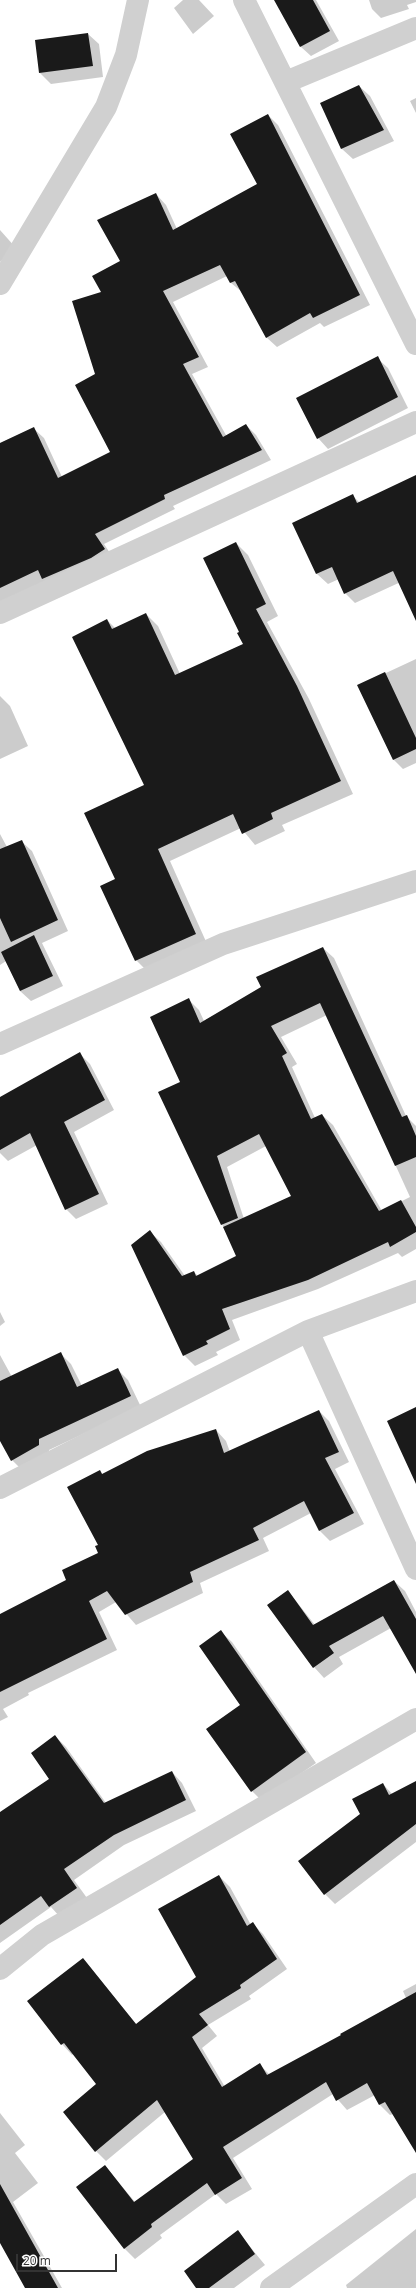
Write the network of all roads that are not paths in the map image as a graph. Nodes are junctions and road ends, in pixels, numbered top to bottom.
1 (138, 0) edge
2 (244, 0) edge
3 (416, 28) edge
4 (286, 82) junction
5 (0, 284) edge
6 (416, 344) edge
7 (416, 422) edge
8 (0, 613) edge
9 (416, 881) edge
10 (0, 1044) edge
11 (416, 1291) edge
12 (308, 1331) junction
13 (0, 1488) edge
14 (416, 1569) edge
15 (416, 1719) edge
16 (0, 1969) edge
17 (416, 2184) edge
18 (271, 2288) edge

1 - 5 street
2 - 4 street
3 - 4 street
4 - 6 street
7 - 8 street
9 - 10 street
11 - 12 street
12 - 13 street
12 - 14 street
15 - 16 street
17 - 18 street

